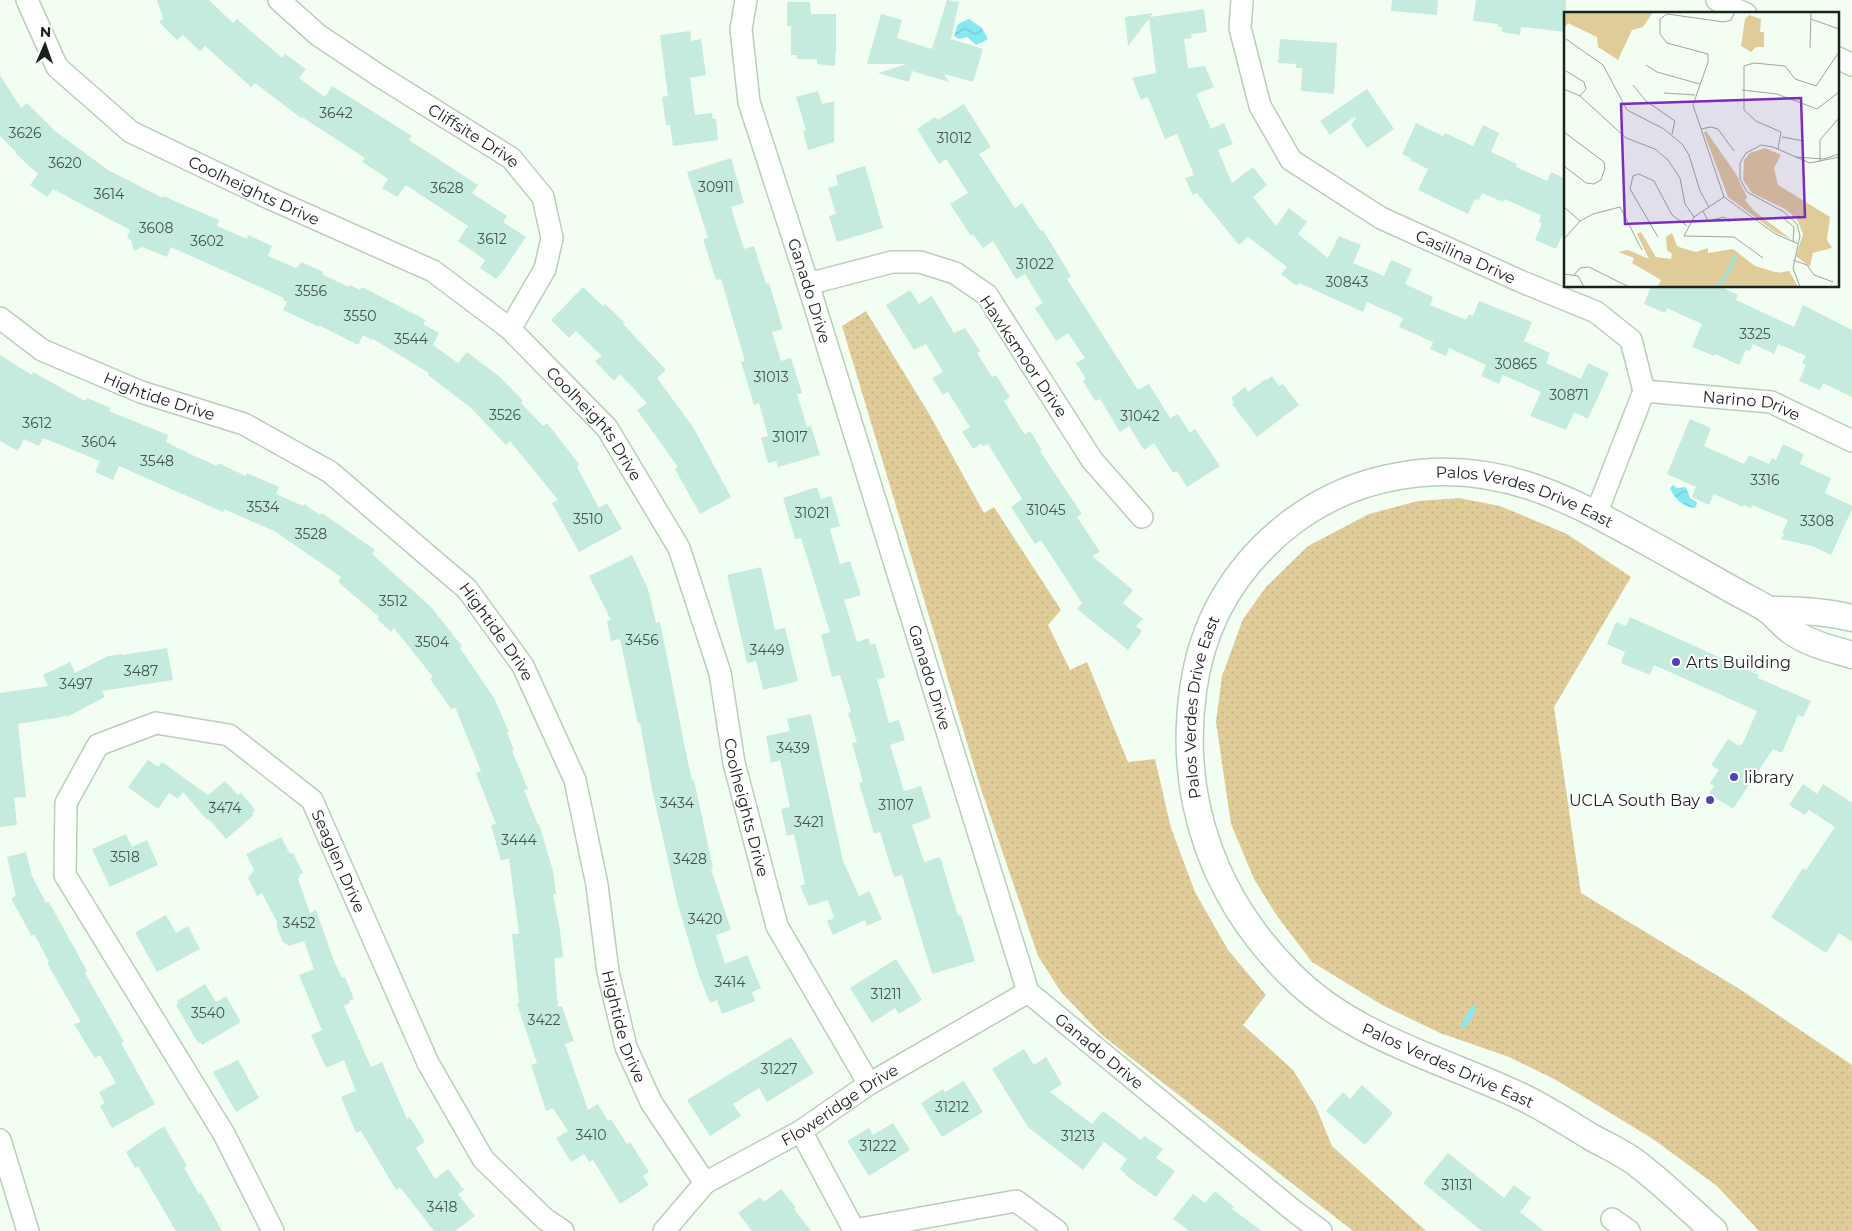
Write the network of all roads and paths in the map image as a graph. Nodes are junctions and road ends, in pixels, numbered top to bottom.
1 (27, 0) edge
2 (279, 0) edge
3 (746, 0) edge
4 (1242, 0) edge
5 (1717, 0) edge
6 (1742, 12) edge
7 (1840, 59) edge
8 (1852, 64) edge
9 (808, 284) junction
10 (0, 318) edge
11 (510, 330) junction
12 (1644, 391) junction
13 (1852, 441) edge
14 (1596, 514) junction
15 (1142, 517) dead end
16 (1768, 610) junction
17 (1852, 618) edge
18 (1852, 655) edge
19 (1028, 992) junction
20 (869, 1084) junction
21 (801, 1131) junction
22 (0, 1140) edge
23 (705, 1183) junction
24 (28, 1231) edge
25 (273, 1231) edge
26 (563, 1231) edge
27 (664, 1231) edge
28 (1057, 1231) edge
29 (1322, 1231) edge
30 (1714, 1231) edge

1 - 11 street, Coolheights Drive
2 - 11 street, Cliffsite Drive
3 - 9 street, Ganado Drive
4 - 12 street, Casilina Drive
5 - 6 street
7 - 8 street
9 - 15 street, Hawksmoor Drive
9 - 19 street, Ganado Drive
10 - 23 street, Hightide Drive
11 - 20 street, Coolheights Drive
12 - 13 street, Narino Drive
12 - 14 street
14 - 16 street, Palos Verdes Drive East
14 - 30 street, Palos Verdes Drive East
16 - 17 street, Palos Verdes Drive East
16 - 18 street, Palos Verdes Drive East
19 - 20 street, Floweridge Drive
19 - 29 street, Ganado Drive
20 - 21 street, Floweridge Drive
21 - 23 street, Floweridge Drive
21 - 28 street
22 - 24 street
23 - 27 street, Floweridge Drive
25 - 26 street, Seaglen Drive

